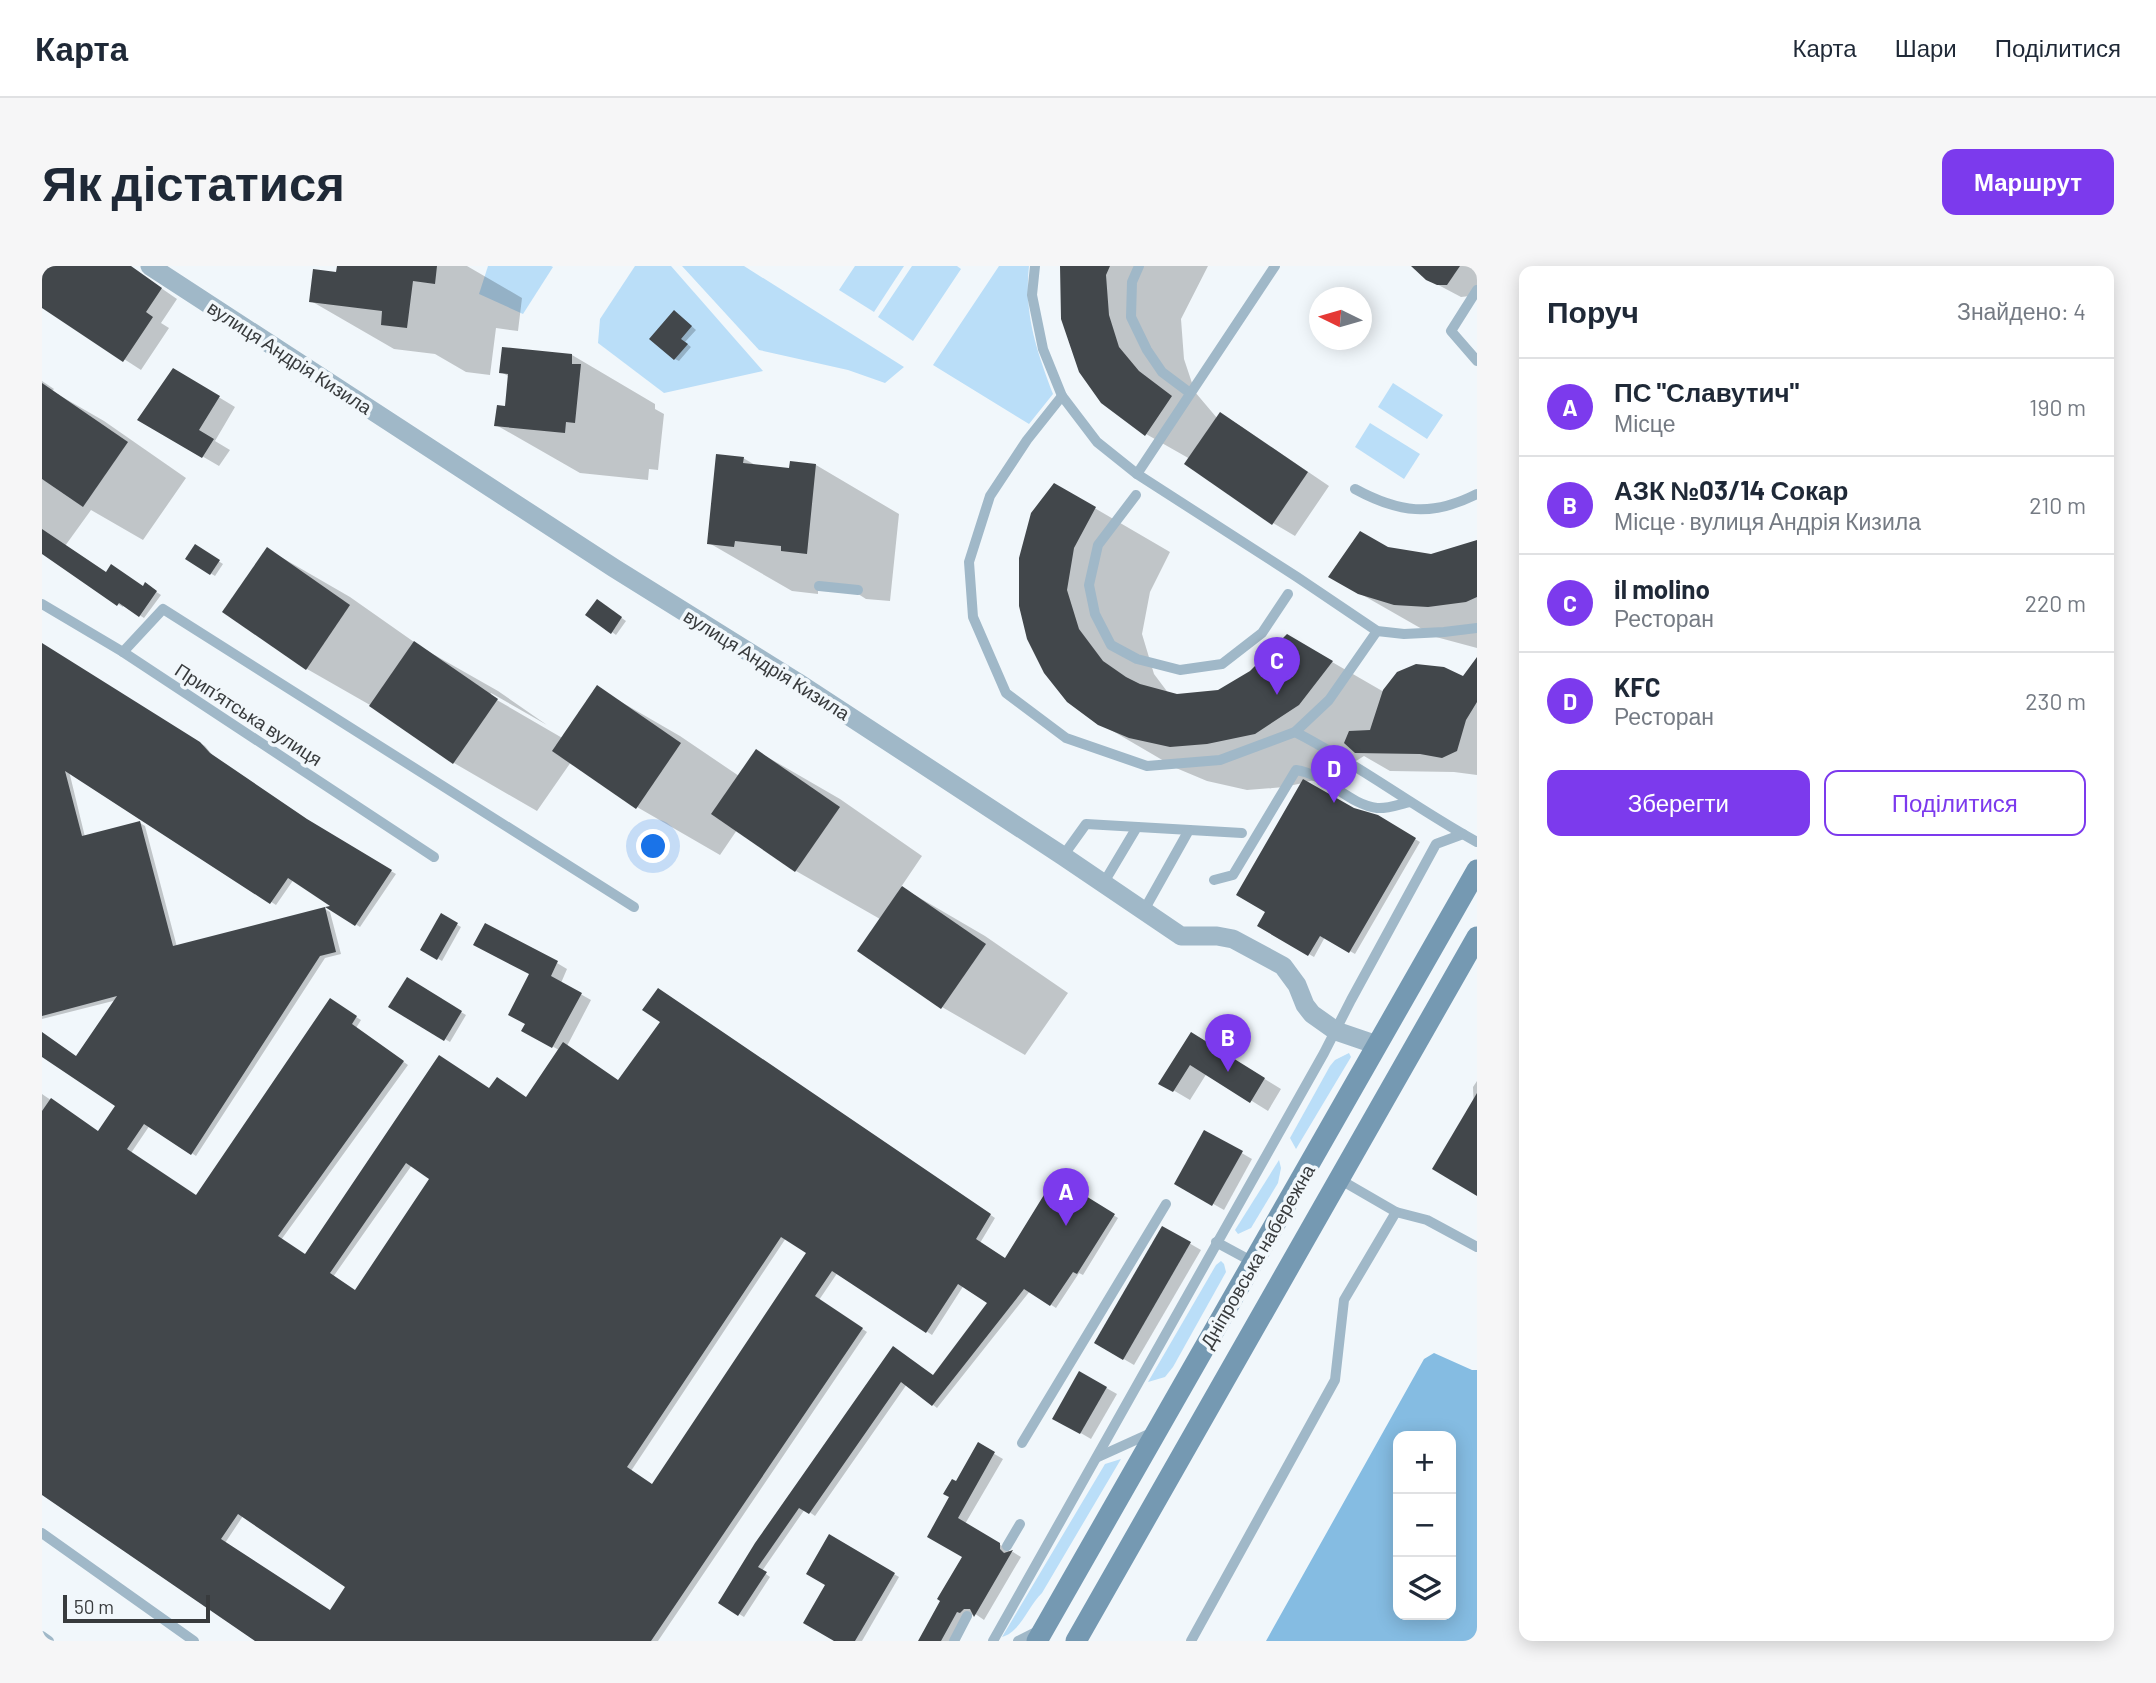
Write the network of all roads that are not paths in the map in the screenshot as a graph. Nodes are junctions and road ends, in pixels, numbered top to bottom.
1 (149, 266) edge
2 (1035, 266) edge
3 (1139, 266) edge
4 (1275, 266) edge
5 (1477, 290) edge
6 (1477, 361) edge
7 (1190, 393) junction
8 (1062, 396) junction
9 (1137, 474) junction
10 (1355, 489) dead end
11 (1477, 494) edge
12 (1136, 495) dead end
13 (819, 586) dead end
14 (858, 590) dead end
15 (1288, 594) dead end
16 (42, 604) edge
17 (1477, 628) edge
18 (1377, 631) junction
19 (123, 652) junction
20 (1295, 732) junction
21 (1410, 802) junction
22 (1137, 827) junction
23 (1189, 830) junction
24 (1242, 833) dead end
25 (1462, 834) junction
26 (1477, 842) edge
27 (1063, 856) junction
28 (434, 857) dead end
29 (1477, 870) edge
30 (1214, 880) dead end
31 (1104, 884) junction
32 (634, 907) dead end
33 (1143, 912) junction
34 (1477, 937) edge
35 (1336, 1031) junction
36 (1377, 1045) junction
37 (1339, 1179) junction
38 (1166, 1204) dead end
39 (1396, 1212) junction
40 (1216, 1242) junction
41 (1477, 1247) edge
42 (1253, 1262) junction
43 (1158, 1429) junction
44 (1022, 1443) dead end
45 (1098, 1458) junction
46 (1020, 1524) dead end
47 (42, 1533) edge
48 (1007, 1546) dead end
49 (967, 1616) dead end
50 (1041, 1634) edge
51 (42, 1636) edge
52 (49, 1641) edge
53 (194, 1641) edge
54 (954, 1641) edge
55 (993, 1641) edge
56 (1018, 1641) edge
57 (1076, 1641) edge
58 (1191, 1641) edge

1 - 27 street, вулиця Андрія Кизила
2 - 8 lane
3 - 7 lane
4 - 7 lane
5 - 6 lane
7 - 9 lane
8 - 9 lane
8 - 20 lane
9 - 18 lane
10 - 11 lane
12 - 15 lane
13 - 14 lane
16 - 19 lane, Припʼятська вулиця
17 - 18 lane
18 - 20 lane
19 - 28 lane, Припʼятська вулиця
19 - 32 lane
20 - 21 lane
21 - 25 lane
21 - 30 lane
22 - 23 lane
22 - 27 lane
22 - 31 lane
23 - 24 lane
23 - 33 lane
25 - 26 lane
25 - 35 lane
27 - 31 street, вулиця Андрія Кизила
29 - 36 main road, Дніпровська набережна
31 - 33 street, вулиця Андрія Кизила
33 - 35 street, вулиця Андрія Кизила
34 - 37 main road, Дніпровська набережна
35 - 36 street, вулиця Андрія Кизила
35 - 40 lane
36 - 42 main road, Дніпровська набережна
37 - 39 lane
37 - 57 main road, Дніпровська набережна
38 - 44 lane
39 - 41 lane
39 - 58 lane
40 - 42 lane
40 - 45 lane
42 - 43 main road, Дніпровська набережна
43 - 45 lane
43 - 50 main road, Дніпровська набережна
45 - 55 lane
46 - 48 lane
47 - 53 lane
49 - 54 lane
50 - 56 lane
51 - 52 lane

